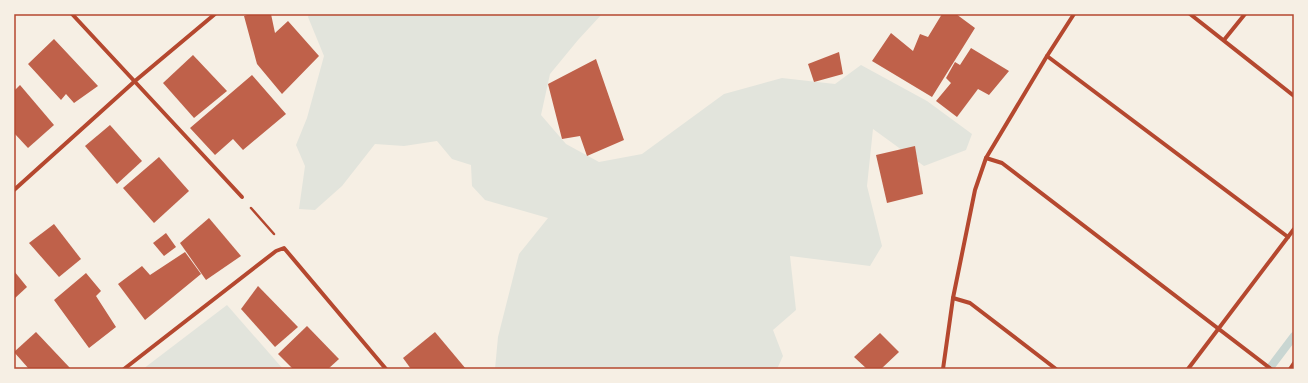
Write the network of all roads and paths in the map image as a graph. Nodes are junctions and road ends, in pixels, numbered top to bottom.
1 (72, 14) edge
2 (215, 14) edge
3 (1074, 14) edge
4 (1190, 14) edge
5 (1245, 14) edge
6 (1224, 40) junction
7 (1046, 56) junction
8 (135, 81) junction
9 (1294, 96) edge
10 (986, 158) junction
11 (14, 190) edge
12 (242, 197) joint
13 (1294, 229) edge
14 (1288, 237) junction
15 (284, 248) junction
16 (953, 298) junction
17 (1219, 328) junction
18 (1294, 364) edge
19 (124, 369) edge
20 (386, 369) edge
21 (942, 369) edge
22 (1056, 369) edge
23 (1188, 369) edge
24 (1271, 369) edge
25 (1290, 369) edge

1 - 8 street
2 - 8 street
3 - 7 street
4 - 6 street
5 - 6 street
6 - 9 street
7 - 10 street
7 - 14 street
8 - 11 street
8 - 12 street
10 - 16 street
10 - 17 street
12 - 15 path
13 - 14 street
14 - 17 street
15 - 19 street
15 - 20 street
16 - 21 street
16 - 22 street
17 - 23 street
17 - 24 street
18 - 25 street

